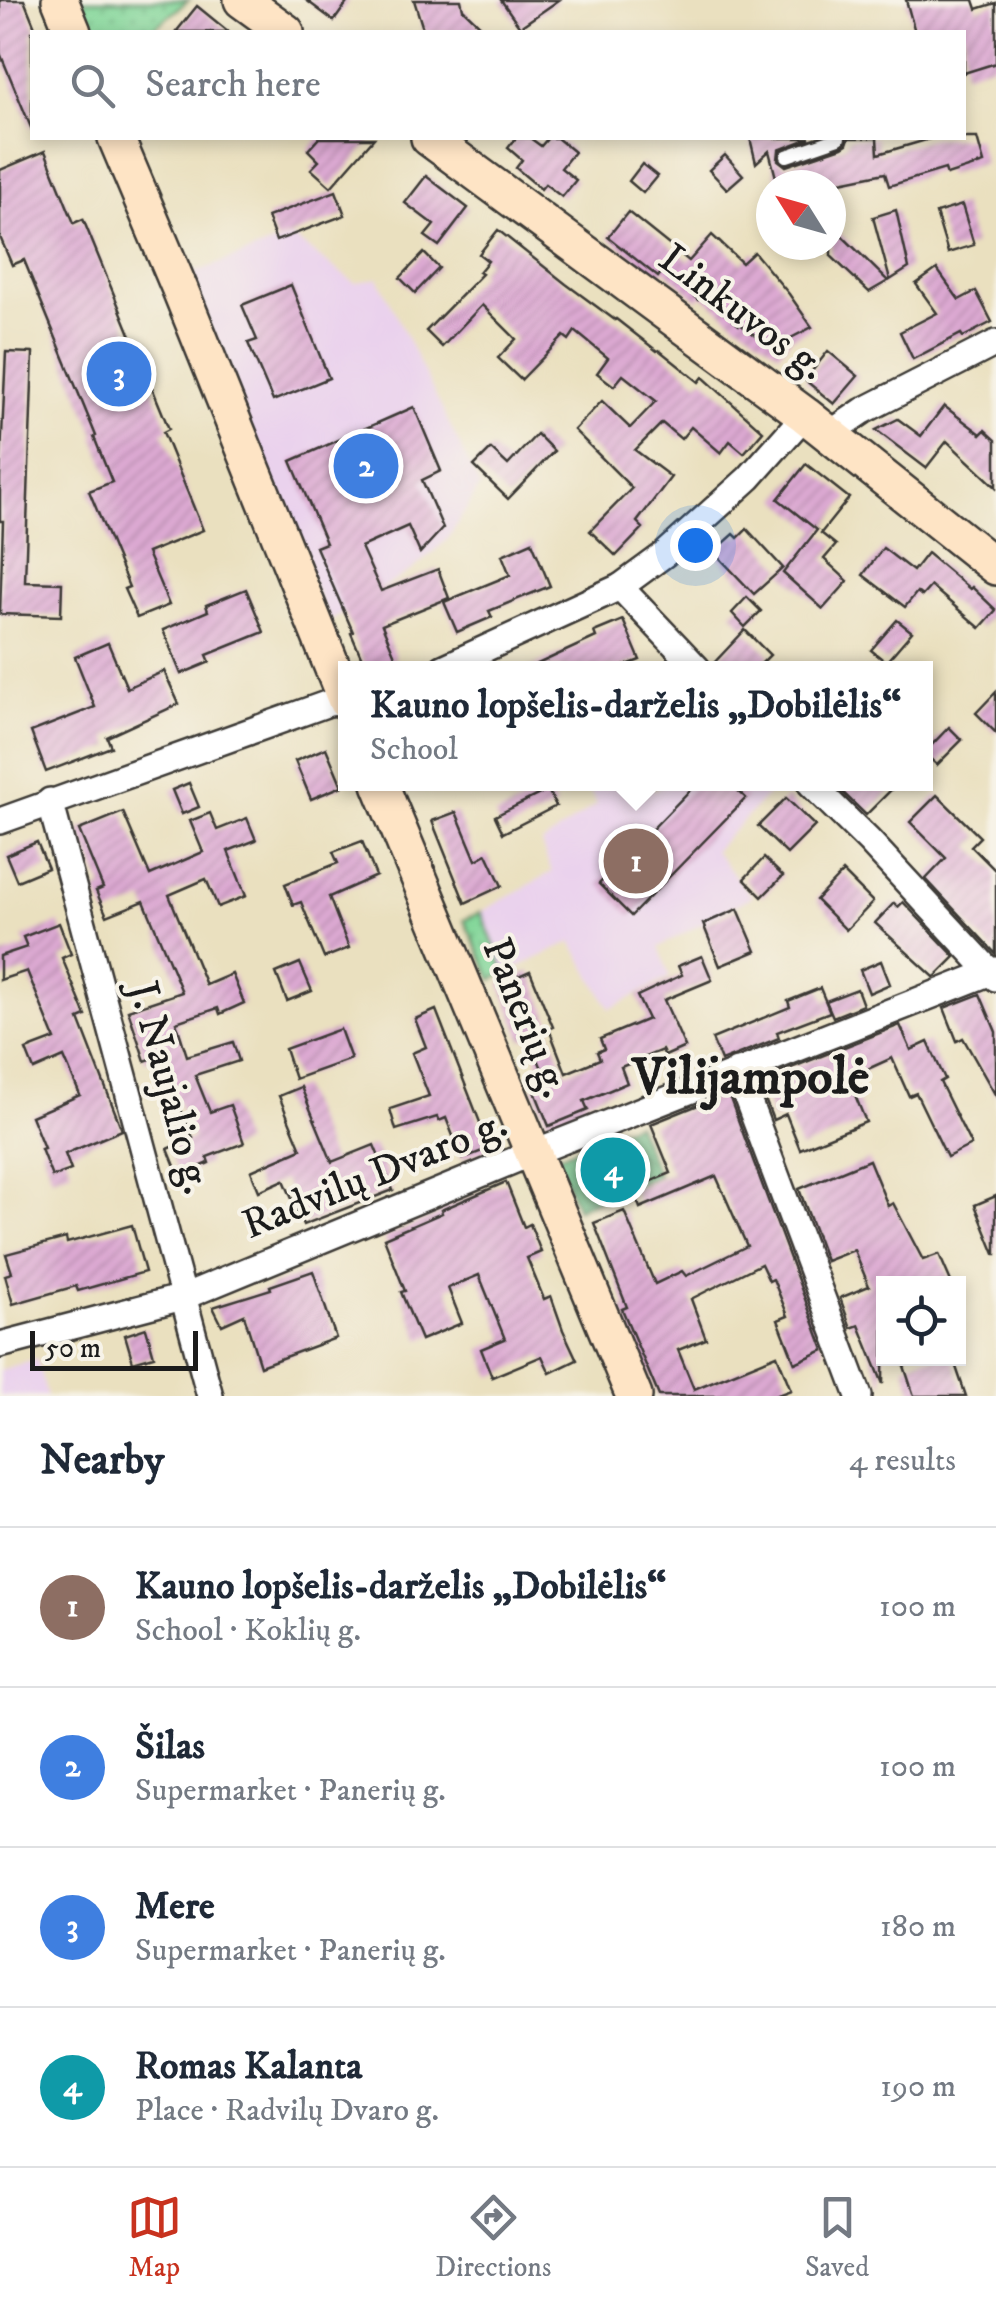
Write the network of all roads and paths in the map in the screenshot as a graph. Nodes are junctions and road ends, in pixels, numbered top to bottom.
1 (60, 0) edge
2 (242, 0) edge
3 (72, 30) edge
4 (283, 30) edge
5 (117, 140) edge
6 (433, 140) edge
7 (833, 140) edge
8 (787, 156) dead end
9 (996, 343) edge
10 (818, 426) junction
11 (996, 567) edge
12 (620, 588) junction
13 (458, 661) edge
14 (691, 661) edge
15 (338, 681) edge
16 (338, 702) edge
17 (383, 791) edge
18 (818, 791) edge
19 (50, 801) junction
20 (0, 821) edge
21 (995, 974) edge
22 (737, 1071) junction
23 (532, 1154) junction
24 (183, 1296) junction
25 (0, 1345) edge
26 (210, 1396) edge
27 (634, 1396) edge
28 (859, 1396) edge

1 - 3 street
2 - 4 street
5 - 15 street
6 - 10 street, Linkuvos g.
7 - 8 lane
9 - 10 street
10 - 11 street, Linkuvos g.
10 - 12 street
12 - 13 street
12 - 14 street
16 - 19 street
17 - 23 street, Panerių g.
18 - 21 street
19 - 20 street
19 - 24 street, J. Naujalio g.
21 - 22 street, Radvilų Dvaro g.
22 - 23 street, Radvilų Dvaro g.
22 - 28 street
23 - 24 street, Radvilų Dvaro g.
23 - 27 street, Panerių g.
24 - 25 street, Radvilų Dvaro g.
24 - 26 street, J. Naujalio g.

